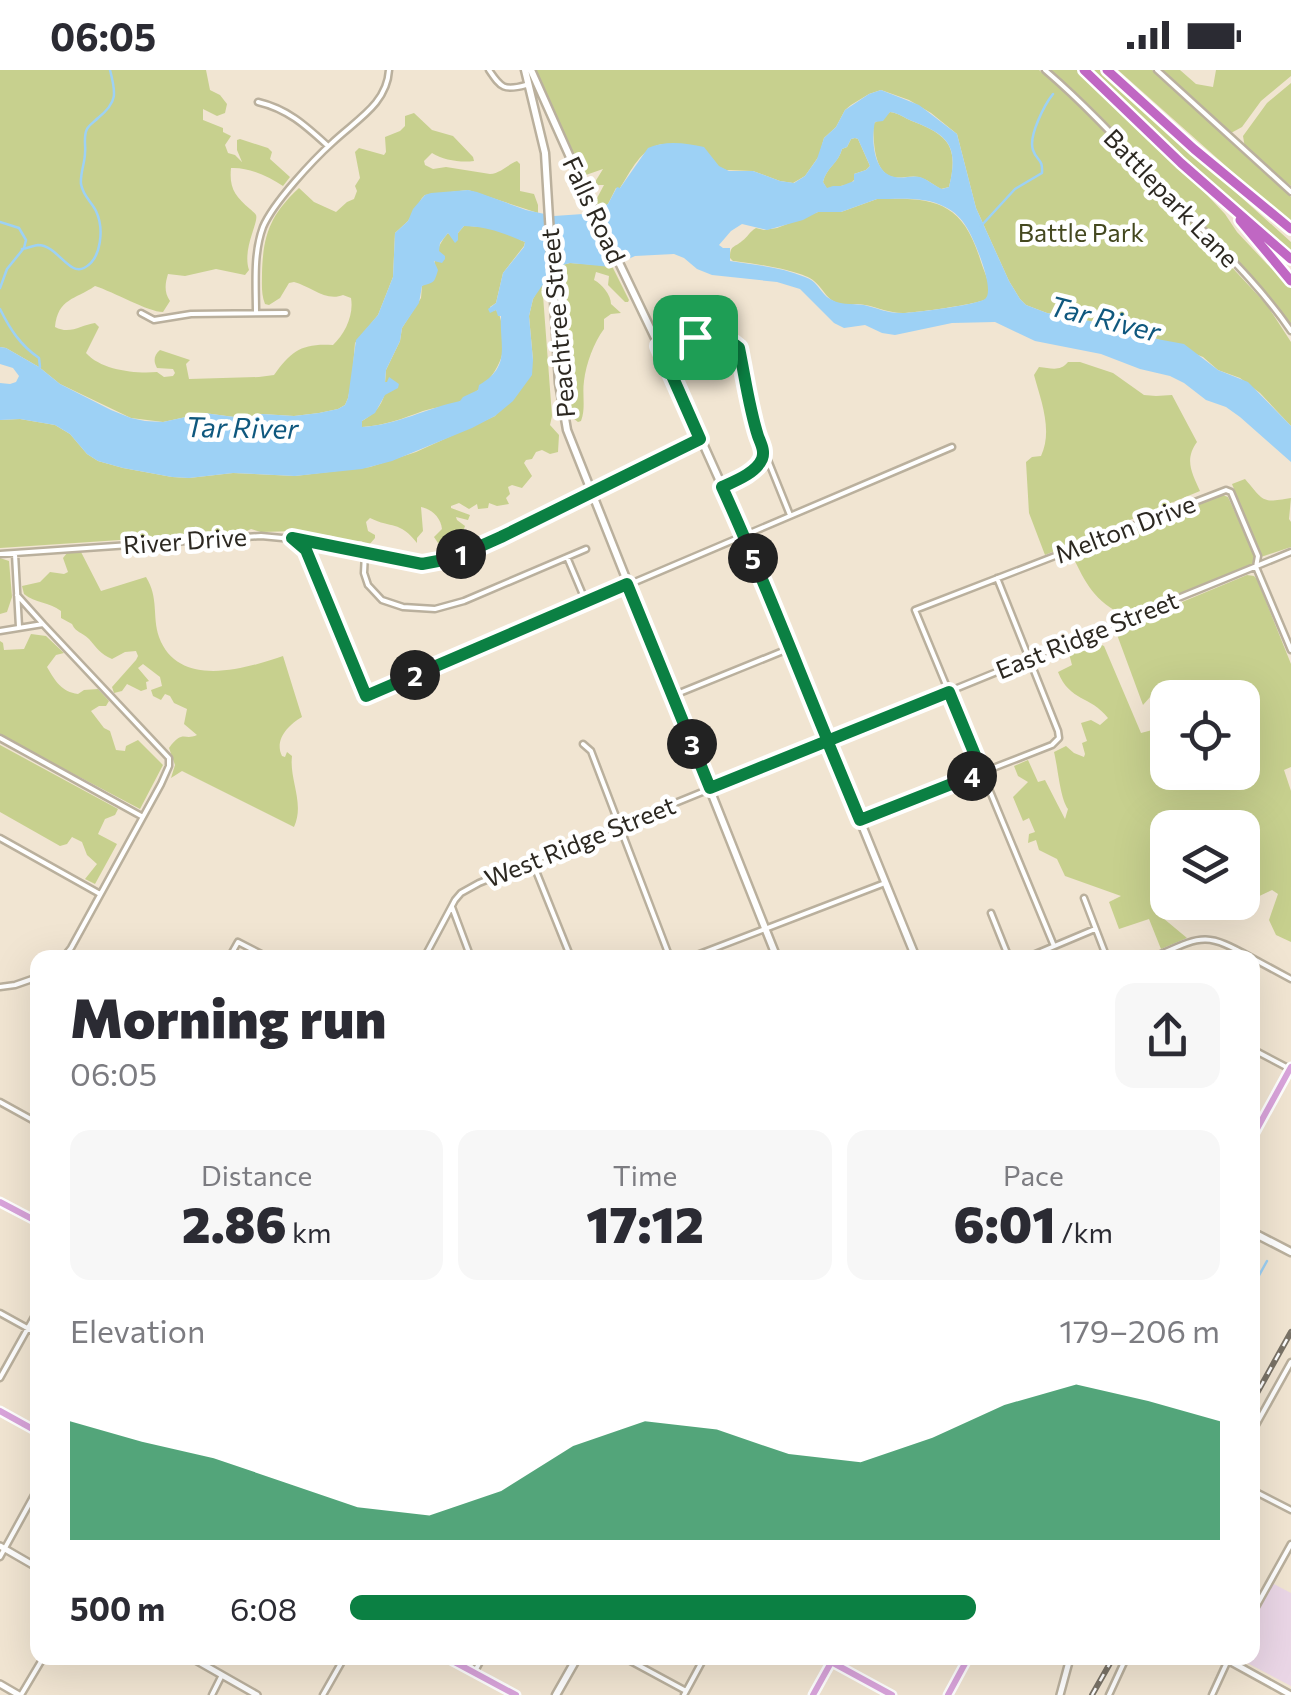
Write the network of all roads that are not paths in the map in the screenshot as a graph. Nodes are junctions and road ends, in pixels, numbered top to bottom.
1 (389, 70) edge
2 (489, 70) edge
3 (528, 70) edge
4 (1045, 70) edge
5 (1084, 70) edge
6 (1108, 70) edge
7 (1156, 70) edge
8 (532, 84) junction
9 (258, 102) dead end
10 (328, 146) junction
11 (1291, 192) edge
12 (1222, 198) junction
13 (1254, 200) junction
14 (1291, 229) edge
15 (1291, 237) edge
16 (1291, 259) edge
17 (1291, 281) edge
18 (141, 313) dead end
19 (256, 313) junction
20 (286, 314) dead end
21 (1291, 331) edge
22 (659, 346) junction
23 (700, 439) junction
24 (952, 447) dead end
25 (763, 450) junction
26 (722, 487) junction
27 (590, 492) junction
28 (790, 515) junction
29 (744, 535) junction
30 (292, 538) junction
31 (586, 548) dead end
32 (1291, 552) edge
33 (365, 553) junction
34 (0, 554) edge
35 (14, 554) junction
36 (567, 557) junction
37 (1256, 566) junction
38 (997, 578) junction
39 (627, 584) junction
40 (17, 594) junction
41 (586, 602) junction
42 (44, 624) junction
43 (19, 628) junction
44 (0, 631) edge
45 (790, 648) junction
46 (1291, 650) edge
47 (1029, 659) junction
48 (949, 692) junction
49 (672, 696) junction
50 (0, 738) edge
51 (828, 741) junction
52 (583, 744) dead end
53 (982, 772) junction
54 (710, 788) junction
55 (143, 816) junction
56 (860, 820) junction
57 (620, 825) junction
58 (0, 838) edge
59 (532, 861) junction
60 (886, 883) junction
61 (100, 894) junction
62 (1084, 898) dead end
63 (452, 908) junction
64 (991, 913) dead end
65 (765, 928) junction
66 (1095, 929) junction
67 (1054, 946) junction
68 (1233, 947) junction
69 (69, 950) edge
70 (234, 950) edge
71 (254, 950) edge
72 (428, 950) edge
73 (468, 950) edge
74 (568, 950) edge
75 (667, 950) edge
76 (709, 950) edge
77 (774, 950) edge
78 (913, 950) edge
79 (1006, 950) edge
80 (1045, 950) edge
81 (1104, 950) edge
82 (1176, 950) edge
83 (1232, 950) edge
84 (1238, 950) edge
85 (1260, 962) edge
86 (1291, 979) edge
87 (30, 980) edge
88 (0, 987) edge
89 (1260, 1053) edge
90 (1291, 1068) edge
91 (0, 1102) edge
92 (30, 1119) edge
93 (1260, 1125) edge
94 (0, 1202) edge
95 (30, 1218) edge
96 (1260, 1236) edge
97 (1291, 1252) edge
98 (0, 1313) edge
99 (30, 1323) edge
100 (27, 1328) junction
101 (30, 1330) edge
102 (1291, 1362) edge
103 (1283, 1377) junction
104 (0, 1378) edge
105 (1291, 1382) edge
106 (0, 1411) edge
107 (1260, 1418) edge
108 (30, 1428) edge
109 (1260, 1494) edge
110 (30, 1501) edge
111 (1291, 1510) edge
112 (1291, 1544) edge
113 (2, 1548) edge
114 (0, 1558) edge
115 (30, 1564) edge
116 (1260, 1600) edge
117 (38, 1665) edge
118 (208, 1665) edge
119 (340, 1665) edge
120 (460, 1665) edge
121 (478, 1665) edge
122 (573, 1665) edge
123 (636, 1665) edge
124 (700, 1665) edge
125 (827, 1665) edge
126 (840, 1665) edge
127 (964, 1665) edge
128 (1068, 1665) edge
129 (1123, 1665) edge
130 (1224, 1665) edge
131 (1239, 1665) edge
132 (474, 1672) junction
133 (222, 1675) junction
134 (0, 1684) edge
135 (685, 1693) edge
136 (20, 1695) edge
137 (212, 1695) edge
138 (256, 1695) edge
139 (324, 1695) edge
140 (516, 1695) edge
141 (556, 1695) edge
142 (813, 1695) edge
143 (892, 1695) edge
144 (948, 1695) edge
145 (1060, 1695) edge
146 (1109, 1695) edge
147 (1212, 1695) edge
148 (1291, 1695) edge

1 - 10 street
2 - 8 street
3 - 8 main road, Falls Road
4 - 21 street, Battlepark Lane
5 - 12 highway
6 - 13 highway
7 - 11 street
8 - 22 main road, Falls Road
8 - 27 main road, Peachtree Street
9 - 10 street
10 - 19 street
12 - 16 highway
12 - 17 highway
13 - 14 highway
13 - 15 highway
18 - 19 street
19 - 20 street
22 - 23 main road, Falls Road
22 - 25 street
23 - 26 main road, Falls Road
23 - 27 street, River Drive
24 - 28 street
25 - 26 street
25 - 28 street
26 - 29 main road, Falls Road
27 - 33 street, River Drive
27 - 39 main road, Peachtree Street
28 - 29 street
29 - 39 street
29 - 45 main road, Falls Road
30 - 33 street, River Drive
30 - 35 street, River Drive
30 - 41 street
31 - 36 street
32 - 37 street, East Ridge Street
33 - 36 street
34 - 35 street, River Drive
35 - 40 street
36 - 41 street
37 - 38 street, Melton Drive
37 - 46 street, Melton Drive
37 - 47 street, East Ridge Street
38 - 47 street
38 - 48 street, Melton Drive
39 - 41 street
39 - 49 main road, Peachtree Street
40 - 42 street
40 - 43 street
42 - 43 street
42 - 55 street
43 - 44 street
45 - 49 street
45 - 51 main road, Falls Road
47 - 48 street, East Ridge Street
47 - 53 street
48 - 51 street, East Ridge Street
48 - 53 street
49 - 54 main road, Peachtree Street
50 - 55 street
51 - 54 street, West Ridge Street
51 - 56 main road, Falls Road
52 - 57 street
53 - 56 street
53 - 67 street
54 - 57 street, West Ridge Street
54 - 65 main road, Peachtree Street
55 - 61 street
56 - 60 main road, Falls Road
57 - 59 street, West Ridge Street
57 - 75 street
58 - 61 street
59 - 63 street, West Ridge Street
59 - 74 street
60 - 65 street
60 - 78 main road, Falls Road
61 - 69 street
62 - 66 street
63 - 72 street
63 - 73 street
64 - 79 street
65 - 76 street
65 - 77 main road, Peachtree Street
66 - 67 street
66 - 81 street
67 - 80 street
68 - 82 street
68 - 83 street
68 - 84 street
70 - 71 street
85 - 86 street
87 - 88 street
89 - 90 street
90 - 93 main road
91 - 92 street
94 - 95 main road
96 - 97 main road
98 - 100 street
99 - 100 street
100 - 101 street
100 - 104 street
102 - 103 street
103 - 105 street
103 - 107 street
106 - 108 main road
109 - 111 street
110 - 113 street
112 - 116 street
113 - 114 street
113 - 115 street
117 - 136 street
118 - 133 street
119 - 139 street
120 - 132 main road
121 - 132 street
122 - 141 main road
123 - 135 street
124 - 135 street
125 - 142 main road
126 - 143 main road
127 - 144 main road
128 - 145 street
129 - 146 street
130 - 147 street
131 - 148 street
132 - 140 main road
133 - 137 street
133 - 138 street
134 - 136 street

